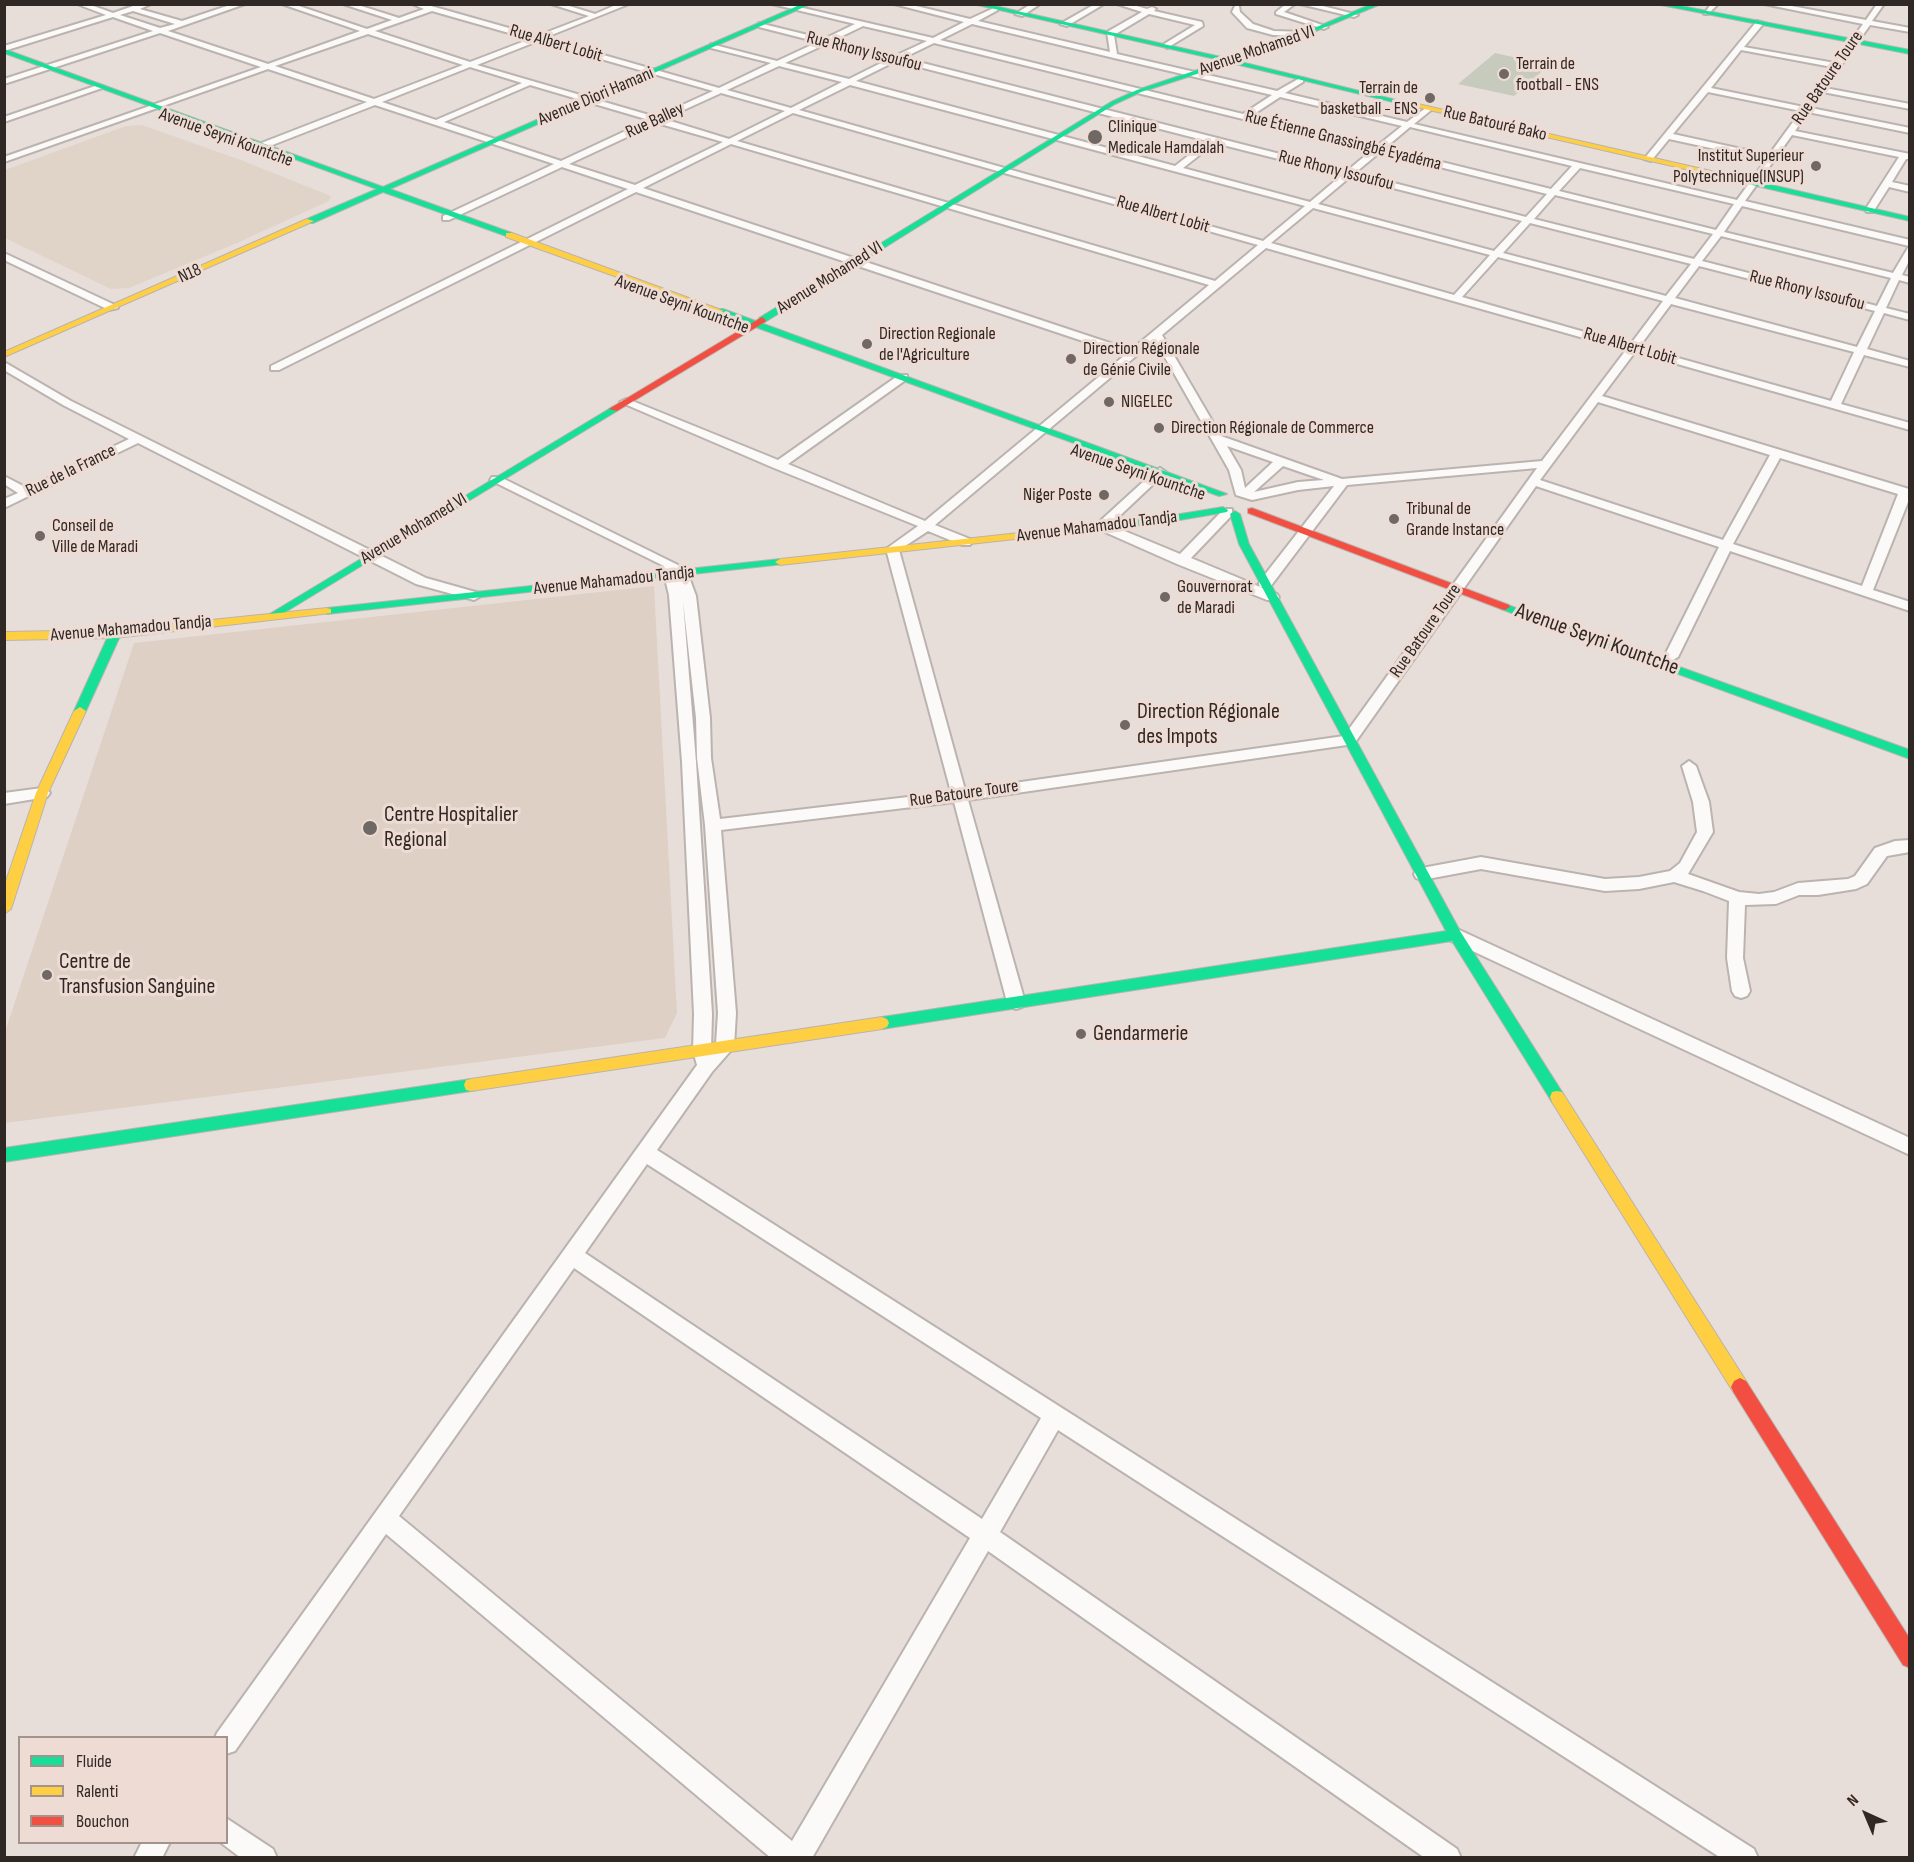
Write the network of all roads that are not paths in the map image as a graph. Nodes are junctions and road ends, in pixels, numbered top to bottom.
1 (80, 4) edge
2 (148, 4) edge
3 (242, 4) edge
4 (285, 4) edge
5 (315, 4) edge
6 (346, 4) edge
7 (415, 4) edge
8 (443, 4) edge
9 (554, 4) edge
10 (626, 4) edge
11 (775, 4) edge
12 (897, 4) edge
13 (1037, 4) edge
14 (1101, 4) edge
15 (1120, 4) edge
16 (1162, 4) edge
17 (1292, 4) edge
18 (1304, 4) edge
19 (1378, 4) edge
20 (1659, 4) edge
21 (1767, 4) edge
22 (977, 5) edge
23 (1880, 5) edge
24 (1236, 6) edge
25 (802, 7) edge
26 (133, 9) junction
27 (298, 9) junction
28 (431, 9) junction
29 (996, 9) junction
30 (1711, 9) edge
31 (1150, 11) junction
32 (1019, 14) junction
33 (114, 15) junction
34 (1354, 15) junction
35 (596, 16) junction
36 (399, 20) junction
37 (971, 22) junction
38 (864, 23) junction
39 (1760, 23) junction
40 (1868, 23) junction
41 (184, 24) junction
42 (1064, 24) junction
43 (762, 25) junction
44 (1324, 27) junction
45 (1910, 30) edge
46 (367, 31) junction
47 (162, 32) junction
48 (1110, 34) junction
49 (1306, 34) junction
50 (539, 39) junction
51 (933, 40) junction
52 (1854, 41) junction
53 (825, 42) junction
54 (1059, 43) junction
55 (714, 46) junction
56 (1167, 46) junction
57 (1050, 47) dead end
58 (1740, 48) junction
59 (4, 52) edge
60 (1910, 52) edge
61 (1114, 56) junction
62 (1032, 57) dead end
63 (895, 60) junction
64 (1023, 62) junction
65 (778, 63) junction
66 (1230, 63) junction
67 (470, 65) junction
68 (1837, 66) junction
69 (266, 67) junction
70 (47, 69) junction
71 (655, 72) junction
72 (1191, 74) junction
73 (1300, 80) junction
74 (4, 82) edge
75 (531, 82) junction
76 (849, 82) junction
77 (98, 88) junction
78 (1706, 89) junction
79 (1821, 89) junction
80 (720, 91) junction
81 (1138, 91) junction
82 (1279, 94) junction
83 (591, 99) junction
84 (374, 101) junction
85 (151, 107) junction
86 (1910, 107) edge
87 (1427, 109) junction
88 (1805, 110) junction
89 (791, 111) junction
90 (1099, 112) junction
91 (1243, 117) junction
92 (657, 119) junction
93 (4, 120) edge
94 (437, 122) junction
95 (1408, 124) junction
96 (1910, 131) edge
97 (1790, 132) junction
98 (1546, 136) junction
99 (1669, 136) junction
100 (1057, 137) junction
101 (1213, 140) junction
102 (495, 141) junction
103 (730, 141) junction
104 (258, 147) junction
105 (1378, 150) junction
106 (1530, 153) junction
107 (1907, 156) edge
108 (1771, 158) junction
109 (1648, 159) junction
110 (4, 160) edge
111 (562, 164) junction
112 (1579, 164) junction
113 (1178, 168) junction
114 (1004, 170) junction
115 (1348, 174) junction
116 (1753, 183) junction
117 (1887, 184) junction
118 (636, 189) junction
119 (1910, 189) edge
120 (379, 191) junction
121 (1553, 192) junction
122 (1740, 202) junction
123 (1311, 204) junction
124 (946, 206) junction
125 (1870, 210) junction
126 (449, 216) junction
127 (1910, 219) edge
128 (1527, 220) junction
129 (1719, 232) junction
130 (1910, 243) edge
131 (525, 244) junction
132 (1265, 244) junction
133 (1910, 248) edge
134 (1495, 254) junction
135 (4, 256) edge
136 (856, 261) junction
137 (1696, 262) junction
138 (1896, 276) junction
139 (1910, 280) edge
140 (1215, 284) junction
141 (1456, 298) junction
142 (1666, 301) junction
143 (113, 308) junction
144 (1881, 310) junction
145 (1910, 317) edge
146 (751, 326) junction
147 (1157, 334) junction
148 (1633, 348) junction
149 (1861, 351) junction
150 (1133, 354) junction
151 (4, 355) edge
152 (1910, 364) edge
153 (4, 365) edge
154 (275, 368) dead end
155 (899, 380) junction
156 (1596, 398) junction
157 (626, 402) junction
158 (1834, 406) junction
159 (1910, 427) edge
160 (1039, 432) junction
161 (1215, 438) junction
162 (138, 439) junction
163 (1777, 453) junction
164 (1280, 462) junction
165 (1546, 464) junction
166 (778, 466) junction
167 (1157, 475) junction
168 (4, 479) edge
169 (496, 480) junction
170 (1533, 481) junction
171 (1343, 483) junction
172 (27, 493) junction
173 (1907, 493) edge
174 (1249, 500) junction
175 (4, 504) edge
176 (1225, 506) junction
177 (1102, 526) junction
178 (925, 527) junction
179 (1308, 530) junction
180 (966, 542) junction
181 (1726, 546) junction
182 (892, 549) junction
183 (370, 556) junction
184 (1181, 561) junction
185 (675, 571) junction
186 (1265, 584) junction
187 (1459, 585) junction
188 (1866, 592) junction
189 (474, 596) junction
190 (1272, 597) junction
191 (1910, 607) edge
192 (273, 615) junction
193 (114, 634) junction
194 (4, 636) edge
195 (695, 644) junction
196 (679, 645) junction
197 (1671, 657) junction
198 (1349, 740) junction
199 (1910, 745) edge
200 (1910, 755) edge
201 (1689, 766) dead end
202 (42, 793) junction
203 (959, 796) junction
204 (4, 799) edge
205 (713, 825) junction
206 (1910, 846) edge
207 (1422, 874) junction
208 (1674, 876) junction
209 (1737, 898) junction
210 (4, 909) edge
211 (1455, 935) junction
212 (1741, 991) dead end
213 (1016, 1002) junction
214 (725, 1047) junction
215 (704, 1059) junction
216 (1910, 1147) edge
217 (646, 1153) junction
218 (4, 1155) edge
219 (573, 1256) junction
220 (1055, 1415) junction
221 (385, 1520) junction
222 (985, 1535) junction
223 (1910, 1658) edge
224 (228, 1739) edge
225 (228, 1832) edge
226 (156, 1844) edge
227 (789, 1856) edge
228 (147, 1857) edge
229 (264, 1857) edge
230 (1448, 1857) edge
231 (1745, 1857) edge

1 - 33 street
2 - 26 street
3 - 41 street
4 - 27 street
5 - 27 street
6 - 36 street
7 - 28 street, Rue Albert Lobit
8 - 28 street
9 - 35 street
10 - 35 street
11 - 25 street, Rue Étienne Gnassingbé Eyadéma
12 - 37 street
13 - 32 street
14 - 42 street
15 - 31 street
16 - 31 street
17 - 44 street
18 - 34 street
19 - 34 main road, Avenue Mohamed VI
20 - 30 main road
21 - 40 street
22 - 29 main road, Rue Batouré Bako
23 - 40 street, Rue Batoure Toure
24 - 49 street
25 - 38 street, Rue Étienne Gnassingbé Eyadéma
25 - 43 main road, Avenue Diori Hamani
26 - 33 street
26 - 41 street
27 - 46 street
28 - 36 street
28 - 50 street, Rue Albert Lobit
29 - 32 main road, Rue Batouré Bako
29 - 37 street
30 - 39 main road
31 - 48 street
31 - 56 street
32 - 42 main road, Rue Batouré Bako
33 - 47 street
33 - 59 street
34 - 44 main road, Avenue Mohamed VI
35 - 50 street
36 - 46 street
37 - 51 street
37 - 54 street
38 - 51 street, Rue Étienne Gnassingbé Eyadéma
38 - 53 street, Rue Balley
39 - 52 main road
39 - 58 street
40 - 45 street
40 - 52 street, Rue Batoure Toure
41 - 47 street
42 - 48 main road, Rue Batouré Bako
43 - 53 street, Rue Rhony Issoufou
43 - 55 main road, Avenue Diori Hamani
44 - 49 main road, Avenue Mohamed VI
46 - 67 street
46 - 69 street
47 - 69 street
47 - 70 street
48 - 56 main road, Rue Batouré Bako
48 - 61 street
49 - 66 main road, Avenue Mohamed VI
50 - 67 street
50 - 71 street, Rue Albert Lobit
51 - 63 street
51 - 64 street, Rue Étienne Gnassingbé Eyadéma
52 - 60 main road
52 - 68 street, Rue Batoure Toure
53 - 63 street, Rue Rhony Issoufou
53 - 65 street, Rue Balley
54 - 57 street
54 - 61 street
55 - 65 street
55 - 71 main road, Avenue Diori Hamani
56 - 66 main road, Rue Batouré Bako
58 - 68 street
58 - 78 street
59 - 70 main road, Avenue Seyni Kountche
61 - 72 street
62 - 64 street
63 - 76 street
63 - 90 street, Rue Rhony Issoufou
64 - 81 street, Rue Étienne Gnassingbé Eyadéma
65 - 76 street
65 - 80 street, Rue Balley
66 - 72 main road, Avenue Mohamed VI
66 - 73 main road, Rue Batouré Bako
67 - 75 street
67 - 84 street
68 - 79 street, Rue Batoure Toure
69 - 84 street
69 - 85 street
70 - 74 street
70 - 77 main road, Avenue Seyni Kountche
71 - 80 street, Rue Albert Lobit
71 - 83 main road, Avenue Diori Hamani
72 - 81 main road, Avenue Mohamed VI
72 - 82 street
73 - 82 street
73 - 87 main road, Rue Batouré Bako
75 - 83 street
75 - 94 street
76 - 89 street
76 - 100 street
77 - 85 main road, Avenue Seyni Kountche
77 - 93 street
78 - 88 street
78 - 99 street
79 - 86 street
79 - 88 street, Rue Batoure Toure
80 - 89 street, Rue Albert Lobit
80 - 92 street, Rue Balley
81 - 90 main road, Avenue Mohamed VI
81 - 91 street, Rue Étienne Gnassingbé Eyadéma
82 - 91 street
82 - 95 street
83 - 92 street
83 - 102 main road, Avenue Diori Hamani
84 - 94 street
84 - 104 street
85 - 104 main road, Avenue Seyni Kountche
85 - 110 street
87 - 95 street
87 - 98 main road, Rue Batouré Bako
88 - 96 street
88 - 97 street, Rue Batoure Toure
89 - 103 street
89 - 114 street, Rue Albert Lobit
90 - 100 main road, Avenue Mohamed VI
90 - 101 street, Rue Rhony Issoufou
91 - 105 street, Rue Étienne Gnassingbé Eyadéma
92 - 103 street
92 - 111 street, Rue Balley
94 - 102 street
95 - 105 street
95 - 106 street
97 - 107 street
97 - 108 street, Rue Batoure Toure
98 - 106 street
98 - 109 main road, Rue Batouré Bako
99 - 108 street
99 - 109 street
100 - 113 street
100 - 114 main road, Avenue Mohamed VI
101 - 113 street
101 - 115 street, Rue Rhony Issoufou
102 - 111 street
102 - 120 main road, Avenue Diori Hamani
103 - 118 street
103 - 124 street
104 - 120 main road, Avenue Seyni Kountche
105 - 115 street
105 - 121 street, Rue Étienne Gnassingbé Eyadéma
106 - 112 street
107 - 117 street
108 - 116 street, Rue Batoure Toure
109 - 116 main road, Rue Batouré Bako
111 - 118 street
111 - 126 street, Rue Balley
112 - 121 street
112 - 122 street
113 - 123 street
114 - 124 main road, Avenue Mohamed VI
114 - 132 street, Rue Albert Lobit
115 - 123 street
115 - 128 street, Rue Rhony Issoufou
116 - 122 street, Rue Batoure Toure
116 - 125 main road, Rue Batouré Bako
117 - 119 street
117 - 125 street
118 - 131 street
118 - 136 street
120 - 126 main road, Avenue Seyni Kountche
120 - 143 main road, N18
121 - 128 street
121 - 129 street, Rue Étienne Gnassingbé Eyadéma
122 - 129 street, Rue Batoure Toure
122 - 130 street
123 - 132 street
123 - 134 street
124 - 136 main road, Avenue Mohamed VI
124 - 140 street
125 - 127 main road, Rue Batouré Bako
126 - 131 main road, Avenue Seyni Kountche
128 - 134 street
128 - 137 street, Rue Rhony Issoufou
129 - 137 street, Rue Batoure Toure
129 - 138 street, Rue Étienne Gnassingbé Eyadéma
131 - 146 main road, Avenue Seyni Kountche
131 - 154 street
132 - 140 street
132 - 141 street, Rue Albert Lobit
133 - 138 street
134 - 141 street
134 - 142 street
135 - 143 street
136 - 146 main road, Avenue Mohamed VI
136 - 150 street
137 - 142 street, Rue Batoure Toure
137 - 144 street, Rue Rhony Issoufou
138 - 139 street, Rue Étienne Gnassingbé Eyadéma
138 - 144 street
140 - 147 street
141 - 148 street, Rue Albert Lobit
142 - 148 street, Rue Batoure Toure
142 - 149 street
143 - 151 main road, N18
144 - 145 street, Rue Rhony Issoufou
144 - 149 street
146 - 155 main road, Avenue Seyni Kountche
146 - 157 main road, Avenue Mohamed VI
147 - 150 street
147 - 161 street
148 - 156 street, Rue Batoure Toure
148 - 158 street, Rue Albert Lobit
149 - 152 street
149 - 158 street
150 - 160 street
153 - 162 street
155 - 160 main road, Avenue Seyni Kountche
155 - 166 street
156 - 163 street
156 - 165 street, Rue Batoure Toure
157 - 166 street
157 - 169 main road, Avenue Mohamed VI
158 - 159 street, Rue Albert Lobit
160 - 167 main road, Avenue Seyni Kountche
160 - 178 street
161 - 164 street
161 - 174 street
162 - 172 street, Rue de la France
162 - 183 street
163 - 173 street
163 - 181 street
164 - 171 street
164 - 174 street
165 - 170 street, Rue Batoure Toure
165 - 171 street
166 - 178 street
167 - 176 main road, Avenue Seyni Kountche
167 - 177 street
168 - 172 street
169 - 183 main road, Avenue Mohamed VI
169 - 185 street
170 - 181 street
170 - 187 street, Rue Batoure Toure
171 - 174 street
171 - 179 street
172 - 175 street, Rue de la France
173 - 188 street
174 - 176 main road
174 - 176 main road
174 - 179 main road, Avenue Seyni Kountche
176 - 177 main road, Avenue Mahamadou Tandja
176 - 184 street
176 - 186 main road
177 - 180 main road, Avenue Mahamadou Tandja
177 - 184 street
178 - 180 street
178 - 182 street
179 - 186 street
179 - 187 main road, Avenue Seyni Kountche
180 - 182 main road, Avenue Mahamadou Tandja
181 - 188 street
181 - 197 street
182 - 185 main road, Avenue Mahamadou Tandja
182 - 203 street
183 - 189 street
183 - 192 main road, Avenue Mohamed VI
184 - 190 street
185 - 189 main road, Avenue Mahamadou Tandja
185 - 195 street
185 - 196 street
186 - 190 main road
187 - 197 main road, Avenue Seyni Kountche
187 - 198 street, Rue Batoure Toure
187 - 200 main road, Avenue Seyni Kountche
188 - 191 street
189 - 192 main road, Avenue Mahamadou Tandja
190 - 198 main road
192 - 193 main road, Avenue Mahamadou Tandja
193 - 194 main road, Avenue Mahamadou Tandja
193 - 202 main road
195 - 196 street
195 - 205 street
196 - 215 street
197 - 199 main road, Avenue Seyni Kountche
198 - 203 street, Rue Batoure Toure
198 - 207 main road
201 - 208 street
202 - 204 street
202 - 210 main road
203 - 205 street, Rue Batoure Toure
203 - 213 street
205 - 214 street
206 - 209 street
207 - 208 street
207 - 211 main road
208 - 209 street
209 - 212 street
211 - 213 main road
211 - 216 street
211 - 223 main road
213 - 214 main road
214 - 215 street
215 - 217 street
215 - 218 main road
217 - 219 street
217 - 220 street
219 - 221 street
219 - 222 street
220 - 222 street
220 - 231 street
221 - 224 street
221 - 227 street
222 - 227 street
222 - 230 street
225 - 229 street
226 - 228 street

